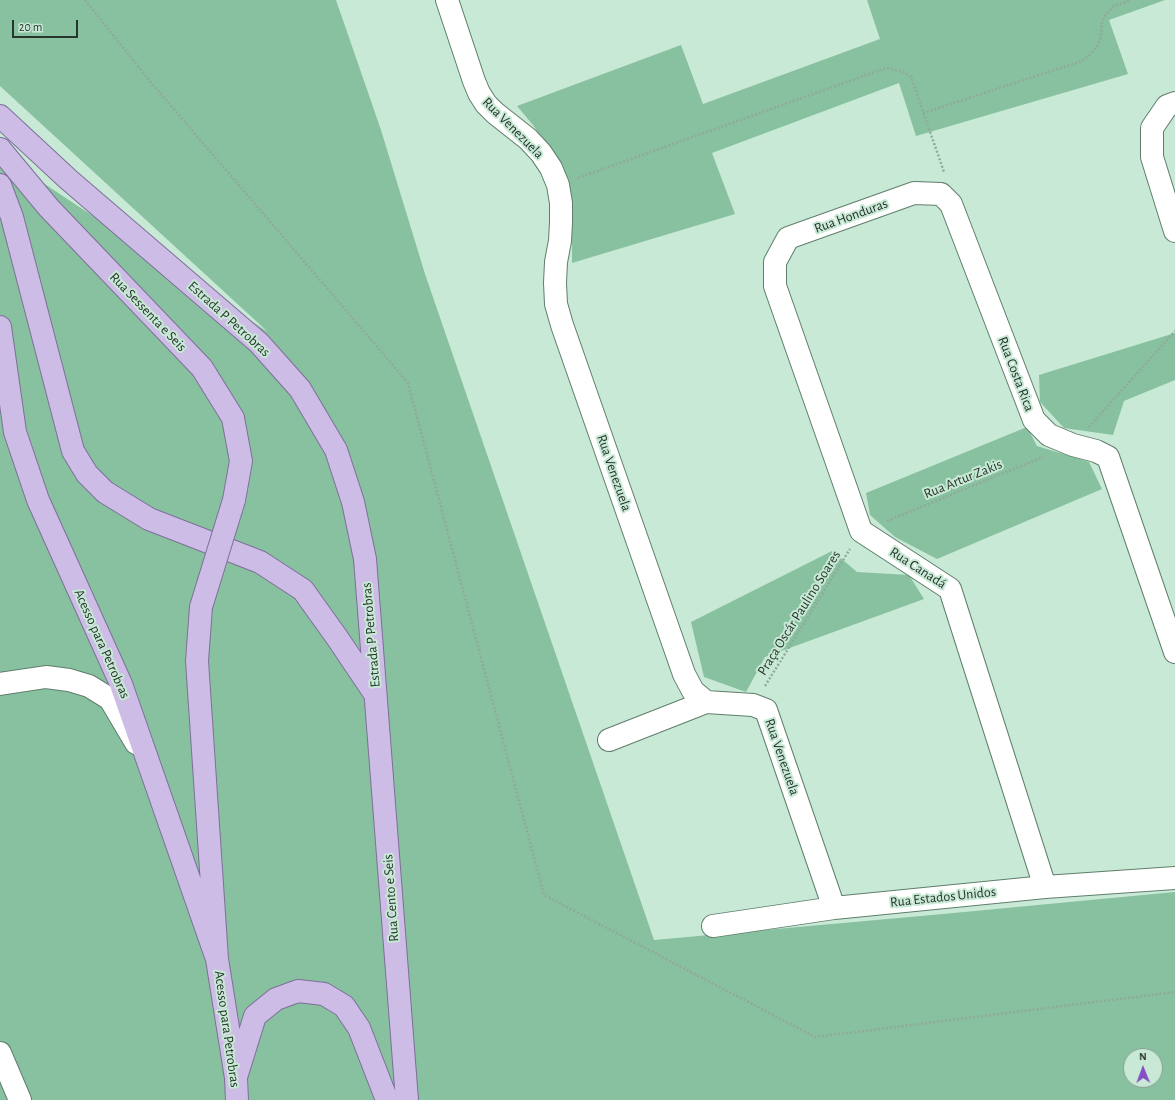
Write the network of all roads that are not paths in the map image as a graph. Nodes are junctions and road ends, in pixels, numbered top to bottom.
1 (447, 0) edge
2 (1175, 103) edge
3 (0, 116) edge
4 (0, 149) edge
5 (0, 185) edge
6 (941, 194) joint
7 (1175, 231) edge
8 (0, 327) edge
9 (234, 500) joint
10 (861, 531) joint
11 (1175, 652) edge
12 (0, 684) edge
13 (376, 695) junction
14 (706, 702) junction
15 (609, 740) dead end
16 (151, 769) junction
17 (1175, 878) edge
18 (1044, 887) junction
19 (834, 908) junction
20 (713, 926) dead end
21 (217, 959) junction
22 (0, 1053) edge
23 (236, 1078) junction
24 (20, 1100) edge
25 (237, 1100) edge
26 (387, 1100) edge
27 (407, 1100) edge

1 - 14 street, Rua Venezuela
2 - 7 street
3 - 13 main road, Estrada P Petrobras
4 - 9 main road, Rua Sessenta e Seis
5 - 13 main road, Estrada P Petrobras
6 - 10 street, Rua Honduras
6 - 11 street, Rua Costa Rica
8 - 16 main road, Acesso para Petrobras
9 - 21 main road, Acesso para Petrobras, bridge
10 - 18 street, Rua Canadá
12 - 16 street
13 - 27 main road, Rua Cento e Seis
14 - 15 street
14 - 19 street, Rua Venezuela
16 - 21 main road, Acesso para Petrobras
17 - 18 street, Rua Estados Unidos
18 - 19 street, Rua Estados Unidos
19 - 20 street, Rua Estados Unidos
21 - 23 main road, Acesso para Petrobras
22 - 24 street
23 - 25 main road, Acesso para Petrobras
23 - 26 main road

